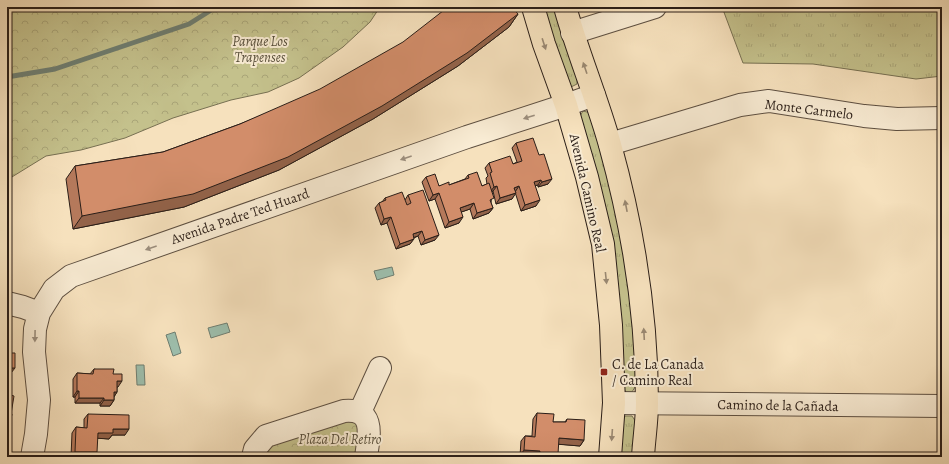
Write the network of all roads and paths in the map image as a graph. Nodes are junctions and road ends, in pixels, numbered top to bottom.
1 (533, 7) edge
2 (565, 7) edge
3 (655, 7) edge
4 (572, 32) junction
5 (594, 95) junction
6 (566, 105) junction
7 (942, 118) edge
8 (610, 144) junction
9 (7, 303) edge
10 (39, 314) junction
11 (380, 368) dead end
12 (614, 403) junction
13 (647, 403) junction
14 (942, 406) edge
15 (360, 412) junction
16 (32, 457) edge
17 (253, 457) edge
18 (366, 457) edge
19 (610, 457) edge
20 (643, 457) edge

1 -> 6 main road, Avenida Camino Real
2 - 4 main road
3 - 4 street
5 -> 4 main road
5 - 6 street, Avenida Padre Ted Huard
5 - 8 main road
6 -> 10 street, Avenida Padre Ted Huard
6 -> 12 main road, Avenida Camino Real
7 - 8 street, Monte Carmelo
13 -> 8 main road
9 - 10 street
10 -> 16 street, Avenida Padre Ted Huard
11 - 15 street
12 - 13 street, Camino de la Cañada
12 -> 19 main road, Avenida Camino Real
13 - 14 street, Camino de la Cañada
13 - 20 main road
15 - 17 street
15 - 18 street

